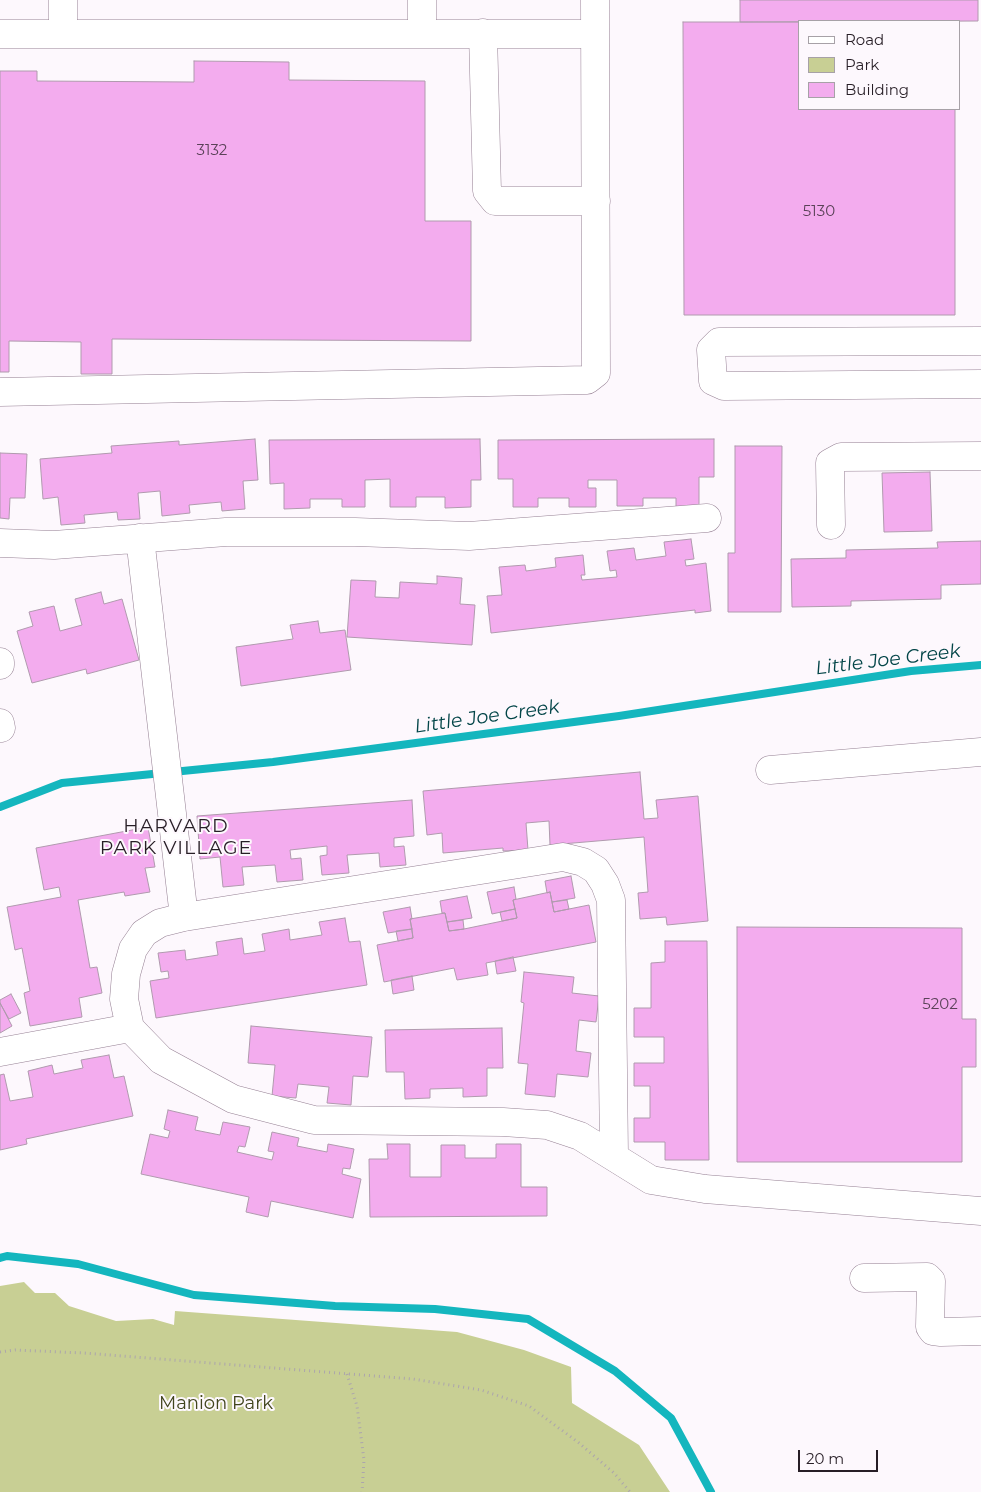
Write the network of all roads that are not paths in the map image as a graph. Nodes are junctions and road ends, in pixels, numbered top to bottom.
1 (63, 0) edge
2 (422, 0) edge
3 (595, 0) edge
4 (422, 33) junction
5 (482, 33) junction
6 (0, 34) edge
7 (63, 34) junction
8 (595, 34) junction
9 (596, 201) junction
10 (981, 341) edge
11 (981, 365) edge
12 (981, 384) edge
13 (0, 392) edge
14 (981, 456) edge
15 (707, 518) dead end
16 (831, 525) dead end
17 (140, 538) junction
18 (0, 542) edge
19 (981, 752) edge
20 (770, 770) dead end
21 (184, 918) junction
22 (130, 1028) junction
23 (0, 1052) edge
24 (614, 1156) junction
25 (981, 1211) edge
26 (864, 1278) dead end
27 (981, 1331) edge

1 - 7 street
2 - 4 street
3 - 8 street
4 - 5 street
4 - 7 street
5 - 8 street
5 - 9 street
6 - 7 street
8 - 9 street
9 - 13 street
10 - 12 street
11 - 12 street
14 - 16 street
15 - 17 street
17 - 18 street
17 - 21 street
19 - 20 street
21 - 22 street
21 - 24 street
22 - 23 street
22 - 24 street
24 - 25 street
26 - 27 street

